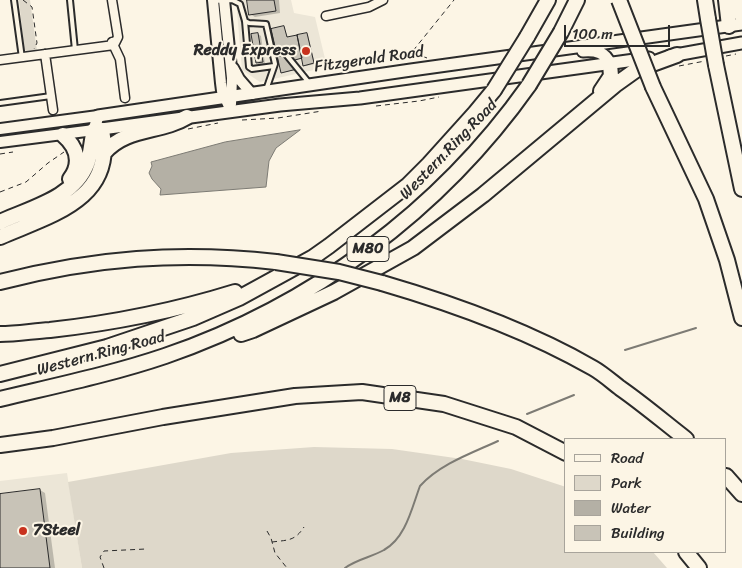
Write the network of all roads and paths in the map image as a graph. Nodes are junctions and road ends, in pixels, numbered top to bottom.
1 (14, 0) edge
2 (70, 0) edge
3 (112, 0) edge
4 (219, 0) edge
5 (383, 0) edge
6 (454, 0) edge
7 (548, 0) edge
8 (576, 0) edge
9 (619, 0) edge
10 (705, 0) edge
11 (726, 0) edge
12 (734, 0) edge
13 (742, 16) edge
14 (326, 17) dead end
15 (245, 22) junction
16 (736, 25) edge
17 (113, 43) junction
18 (741, 48) edge
19 (75, 50) junction
20 (412, 53) dead end
21 (45, 54) junction
22 (272, 54) junction
23 (22, 58) junction
24 (716, 58) junction
25 (0, 60) edge
26 (677, 60) junction
27 (230, 63) junction
28 (610, 64) junction
29 (274, 65) junction
30 (312, 84) junction
31 (266, 92) junction
32 (252, 94) junction
33 (51, 96) junction
34 (126, 98) dead end
35 (229, 98) junction
36 (0, 103) edge
37 (588, 106) junction
38 (52, 110) dead end
39 (231, 111) junction
40 (187, 117) junction
41 (98, 125) junction
42 (0, 130) edge
43 (63, 134) junction
44 (0, 142) edge
45 (13, 152) dead end
46 (64, 152) dead end
47 (104, 153) junction
48 (0, 154) edge
49 (742, 190) edge
50 (0, 192) edge
51 (24, 211) junction
52 (0, 222) edge
53 (0, 237) edge
54 (280, 267) junction
55 (0, 282) edge
56 (742, 318) edge
57 (0, 334) edge
58 (164, 356) junction
59 (0, 374) edge
60 (0, 399) edge
61 (685, 438) edge
62 (0, 445) edge
63 (564, 452) edge
64 (727, 477) edge
65 (742, 494) edge
66 (304, 528) dead end
67 (267, 531) dead end
68 (272, 542) junction
69 (146, 549) dead end
70 (687, 553) edge
71 (104, 568) edge
72 (287, 568) edge
73 (699, 568) edge

1 - 23 lane
2 - 19 lane
3 - 17 street
4 - 15 lane
4 - 27 street
4 - 35 street
5 - 14 street
6 - 20 path
7 - 54 highway, Western Ring Road / M80, bridge
8 - 58 highway, Western Ring Road / M80, bridge
9 - 56 highway, bridge
10 - 24 highway, bridge
11 - 16 highway
12 - 13 highway
15 - 22 lane
15 - 29 lane
16 - 24 main road
16 - 30 main road, Fitzgerald Road
17 - 19 street
17 - 34 street
18 - 24 main road, Fitzgerald Road
18 - 24 path
19 - 21 street
21 - 23 street
21 - 33 street
22 - 29 lane
22 - 30 lane
23 - 25 street
24 - 26 main road, Fitzgerald Road
24 - 26 path
24 - 49 highway
26 - 28 main road, Fitzgerald Road
26 - 37 highway
27 - 32 street
27 - 35 street
28 - 30 main road
28 - 37 highway
28 - 39 main road, Fitzgerald Road
29 - 31 lane
30 - 31 main road, Fitzgerald Road
31 - 32 main road, Fitzgerald Road
32 - 35 main road, Fitzgerald Road
33 - 36 lane
33 - 38 street
35 - 39 street
35 - 41 main road, Fitzgerald Road
37 - 58 highway
39 - 40 main road, Fitzgerald Road
40 - 41 main road, Fitzgerald Road
40 - 47 highway
41 - 42 street, Fitzgerald Road
41 - 43 street, Fitzgerald Road
41 - 47 highway
41 - 51 highway
43 - 44 street, Fitzgerald Road
43 - 51 highway
45 - 48 path
46 - 50 path
47 - 53 highway
51 - 52 highway
54 - 55 highway
54 - 57 highway
54 - 59 highway, Western Ring Road / M80
54 - 61 highway, bridge
58 - 60 highway, Western Ring Road / M80
62 - 63 highway, M8
64 - 65 highway
66 - 68 path
67 - 68 path
68 - 72 path
69 - 71 path
70 - 73 highway

